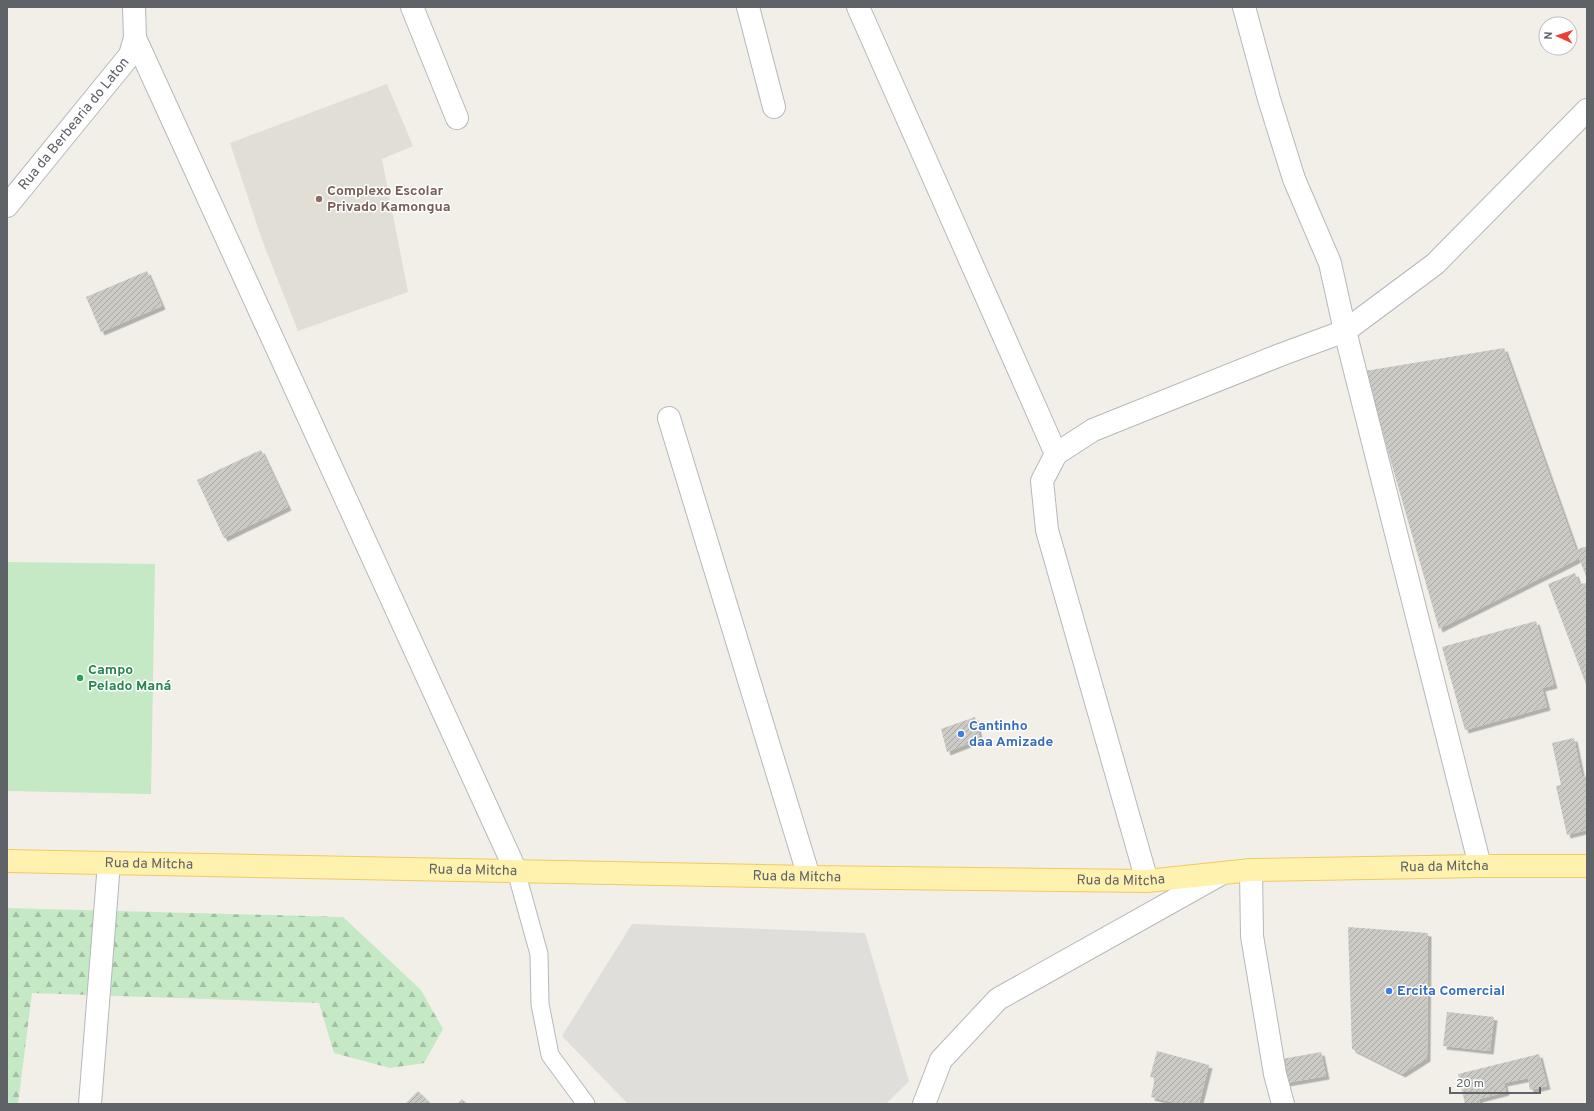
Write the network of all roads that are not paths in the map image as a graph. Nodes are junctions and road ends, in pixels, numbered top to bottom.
1 (134, 7) edge
2 (412, 7) edge
3 (748, 7) edge
4 (858, 7) edge
5 (1244, 7) edge
6 (135, 38) junction
7 (774, 107) dead end
8 (1587, 110) edge
9 (457, 118) dead end
10 (7, 206) edge
11 (1345, 330) junction
12 (669, 418) dead end
13 (1056, 454) junction
14 (7, 861) edge
15 (109, 863) junction
16 (1480, 866) junction
17 (1587, 866) edge
18 (1250, 870) junction
19 (516, 871) junction
20 (1221, 874) junction
21 (809, 877) junction
22 (1147, 881) junction
23 (90, 1104) edge
24 (586, 1104) edge
25 (924, 1104) edge
26 (1283, 1104) edge

1 - 6 street
2 - 9 street
3 - 7 street
4 - 13 street
5 - 11 street
6 - 10 street, Rua da Berbearia do Laton
6 - 19 street
8 - 11 street
11 - 13 street
11 - 16 street
12 - 21 street
13 - 22 street
14 - 15 main road, Rua da Mitcha
15 - 19 main road, Rua da Mitcha
15 - 23 street
16 - 17 main road, Rua da Mitcha
16 - 18 main road, Rua da Mitcha
18 - 20 main road, Rua da Mitcha
18 - 26 street
19 - 21 main road, Rua da Mitcha
19 - 24 lane
20 - 22 main road, Rua da Mitcha
20 - 25 street
21 - 22 main road, Rua da Mitcha

